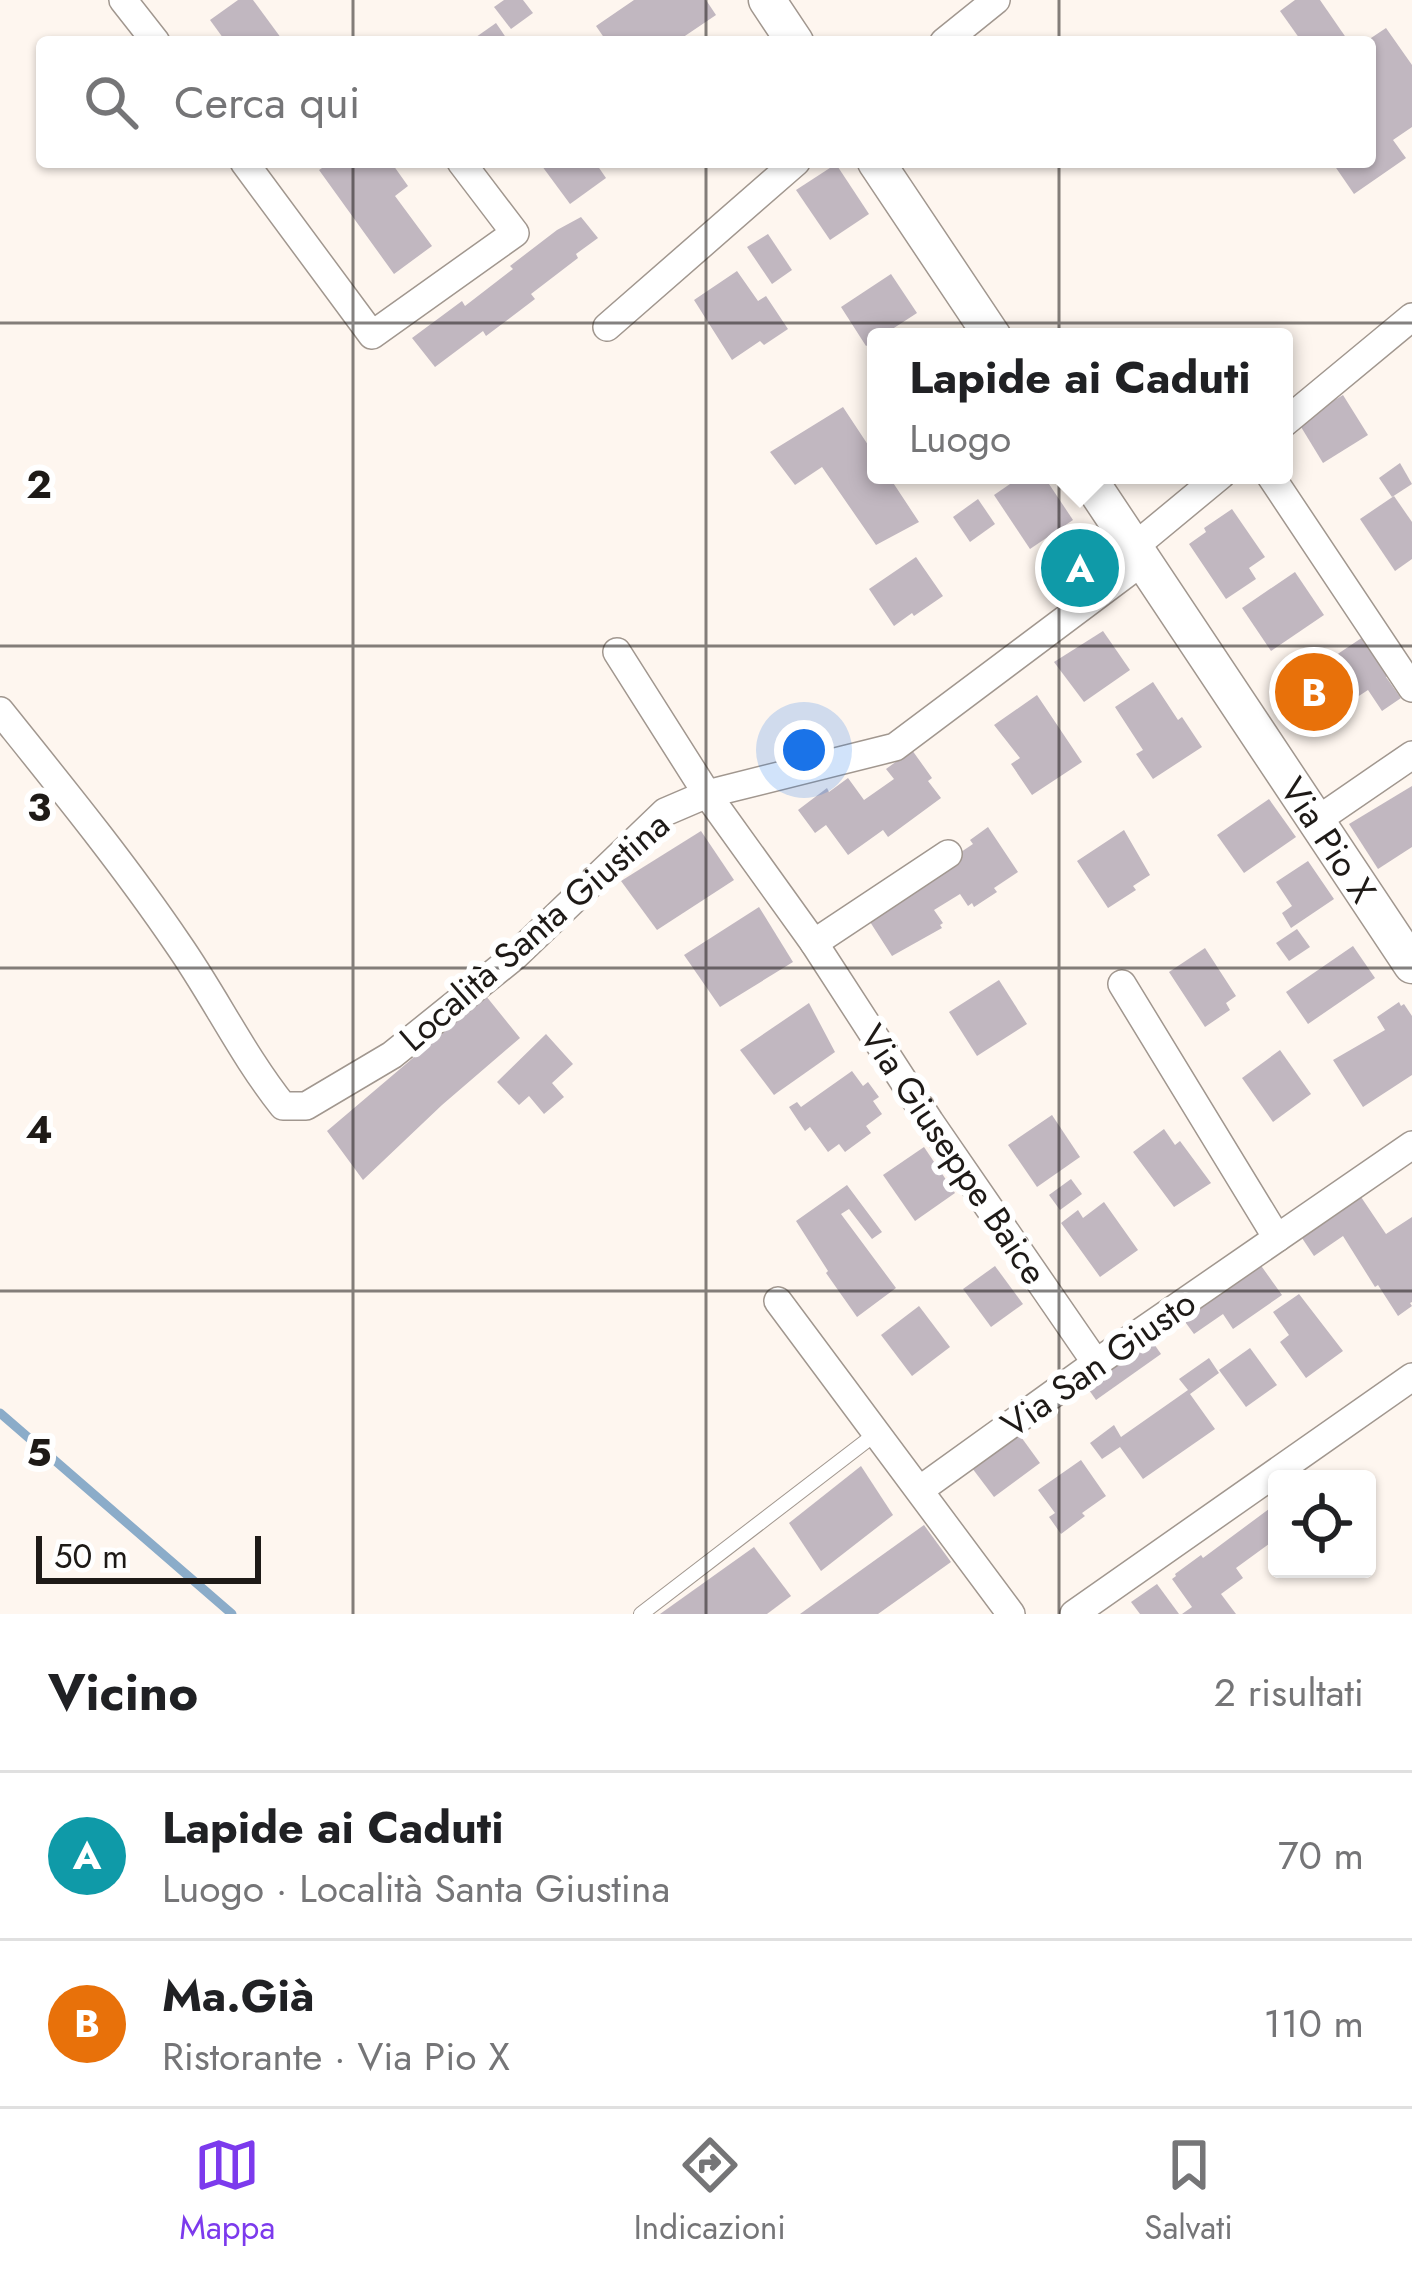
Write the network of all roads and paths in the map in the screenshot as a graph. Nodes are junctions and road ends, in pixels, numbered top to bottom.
1 (123, 0) edge
2 (767, 0) edge
3 (997, 0) edge
4 (151, 36) edge
5 (791, 36) edge
6 (952, 36) edge
7 (248, 168) edge
8 (466, 168) edge
9 (789, 168) edge
10 (880, 168) edge
11 (1411, 322) edge
12 (607, 327) dead end
13 (987, 328) edge
14 (1293, 416) edge
15 (1092, 484) edge
16 (1212, 484) edge
17 (1276, 484) edge
18 (1139, 554) junction
19 (617, 652) dead end
20 (1412, 688) edge
21 (0, 711) edge
22 (1412, 755) edge
23 (707, 794) junction
24 (1316, 821) junction
25 (948, 854) dead end
26 (814, 944) junction
27 (1412, 965) edge
28 (1122, 983) dead end
29 (1412, 1145) edge
30 (1277, 1238) junction
31 (778, 1301) dead end
32 (1096, 1364) junction
33 (1412, 1377) edge
34 (878, 1432) junction
35 (921, 1489) junction
36 (641, 1614) edge
37 (1011, 1614) edge
38 (1074, 1614) edge

1 - 4 street
2 - 5 street
3 - 6 street
7 - 8 street
9 - 12 street
10 - 13 street
11 - 14 street
15 - 18 street, Via Pio X
16 - 18 street, Località Santa Giustina
17 - 20 street
18 - 23 street, Località Santa Giustina
18 - 24 street, Via Pio X
19 - 23 street, Località Santa Giustina
21 - 23 street, Località Santa Giustina
22 - 24 street
23 - 26 street, Via Giuseppe Baice
24 - 27 street, Via Pio X
25 - 26 street
26 - 32 street, Via Giuseppe Baice
28 - 30 street
29 - 30 street, Via San Giusto
30 - 32 street, Via San Giusto
31 - 34 street
32 - 35 street, Via San Giusto
33 - 38 street
34 - 35 street
34 - 36 lane
35 - 37 street

